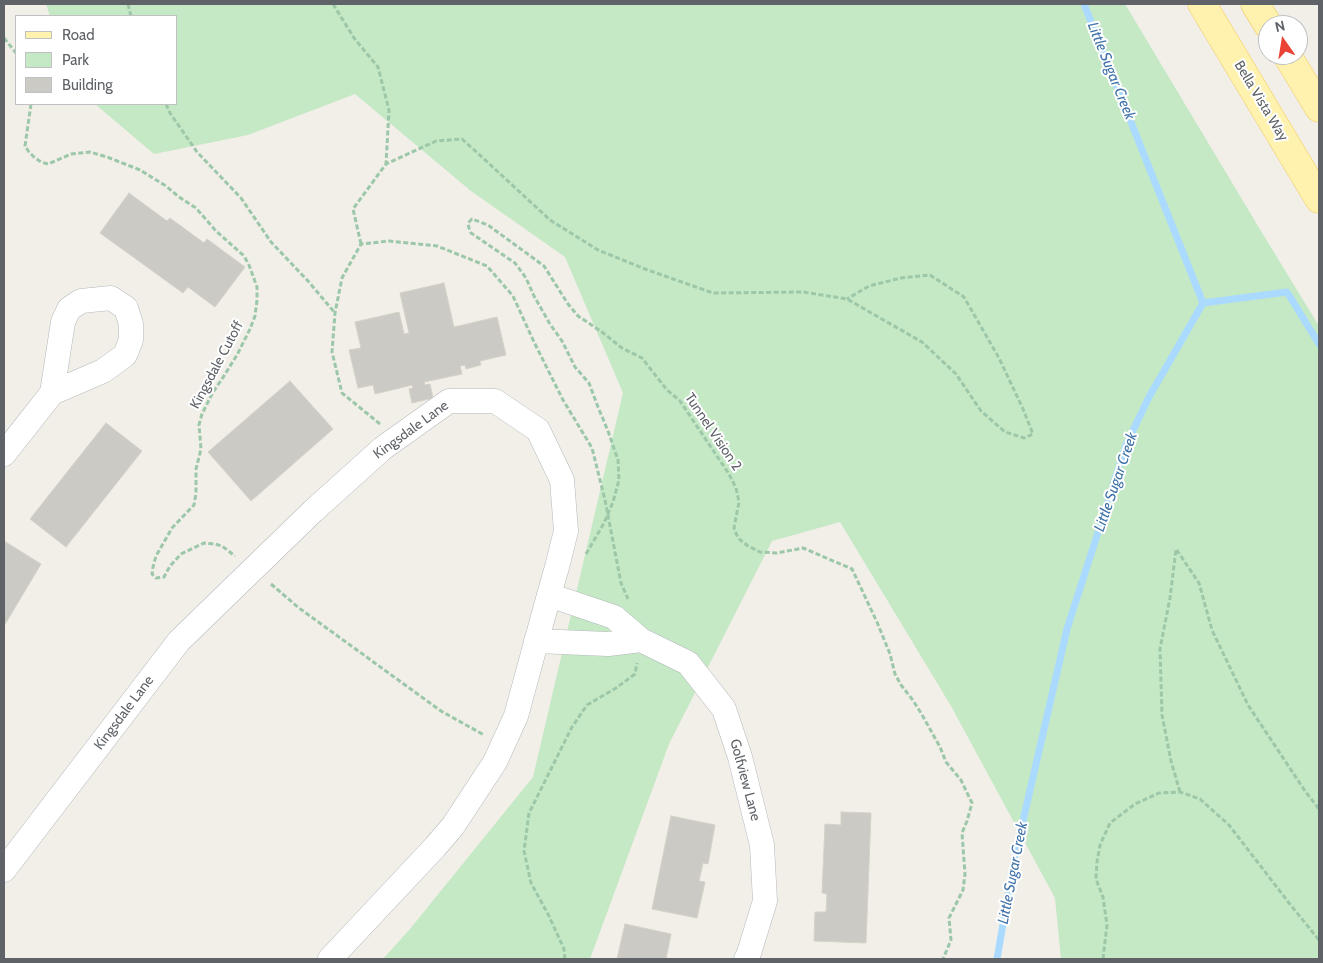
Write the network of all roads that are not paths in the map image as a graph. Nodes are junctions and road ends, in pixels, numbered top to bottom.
1 (1202, 4) edge
2 (1255, 4) edge
3 (1262, 15) edge
4 (1293, 65) edge
5 (1319, 108) edge
6 (1319, 199) edge
7 (52, 393) dead end
8 (4, 454) edge
9 (549, 595) junction
10 (641, 640) junction
11 (536, 641) junction
12 (4, 868) edge
13 (330, 959) edge
14 (746, 959) edge

1 - 6 main road, Bella Vista Way
2 - 3 main road
4 - 5 main road
7 - 8 street
9 - 10 street, Golfview Lane
9 - 11 street, Kingsdale Lane
9 - 12 street, Kingsdale Lane
10 - 11 street
10 - 14 street, Golfview Lane
11 - 13 street, Kingsdale Lane

